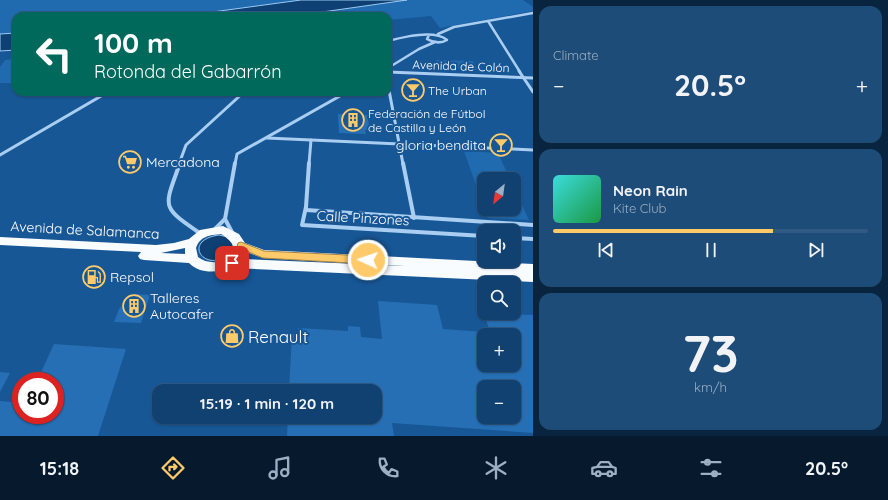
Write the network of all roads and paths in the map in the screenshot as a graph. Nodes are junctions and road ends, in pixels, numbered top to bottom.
1 (533, 13) edge
2 (488, 21) junction
3 (445, 32) junction
4 (438, 34) junction
5 (428, 35) junction
6 (415, 36) junction
7 (446, 37) junction
8 (392, 39) edge
9 (428, 39) junction
10 (436, 42) junction
11 (427, 45) junction
12 (392, 66) edge
13 (392, 72) edge
14 (524, 78) junction
15 (533, 78) edge
16 (533, 92) edge
17 (101, 96) edge
18 (240, 96) edge
19 (340, 96) edge
20 (390, 96) edge
21 (267, 138) junction
22 (311, 140) junction
23 (400, 144) junction
24 (533, 150) edge
25 (0, 155) edge
26 (306, 210) junction
27 (414, 218) junction
28 (225, 219) junction
29 (533, 225) edge
30 (234, 235) junction
31 (202, 236) junction
32 (477, 236) edge
33 (521, 238) edge
34 (533, 239) edge
35 (0, 240) edge
36 (241, 246) junction
37 (0, 248) edge
38 (193, 259) junction
39 (232, 263) junction
40 (533, 269) edge
41 (533, 277) edge

1 - 2 street
2 - 3 street
2 - 14 street
3 - 4 street
3 - 7 street
4 - 5 street
4 - 7 street
5 - 6 street
5 - 9 street
6 - 8 street
6 - 9 street
7 - 10 street
9 - 10 street
9 - 11 street
10 - 11 street
11 - 12 street
13 - 14 street, Avenida de Colón
14 - 15 street, Avenida de Colón
14 - 16 street
17 - 25 street
18 - 31 street
19 - 21 street
20 - 23 street
21 - 22 street
21 - 28 street
22 - 23 street
22 - 26 street, Calle Pinzones
23 - 24 street
23 - 27 street
26 - 27 street
26 - 32 street, Calle Pinzones
27 - 29 street
28 - 30 street
28 - 31 street
30 - 31 highway
30 - 36 highway
31 - 35 highway, Avenida de Salamanca
31 - 38 highway
33 - 34 street
36 - 39 highway
36 - 40 highway
37 - 38 highway, Avenida de Salamanca
38 - 39 highway
39 - 41 highway

